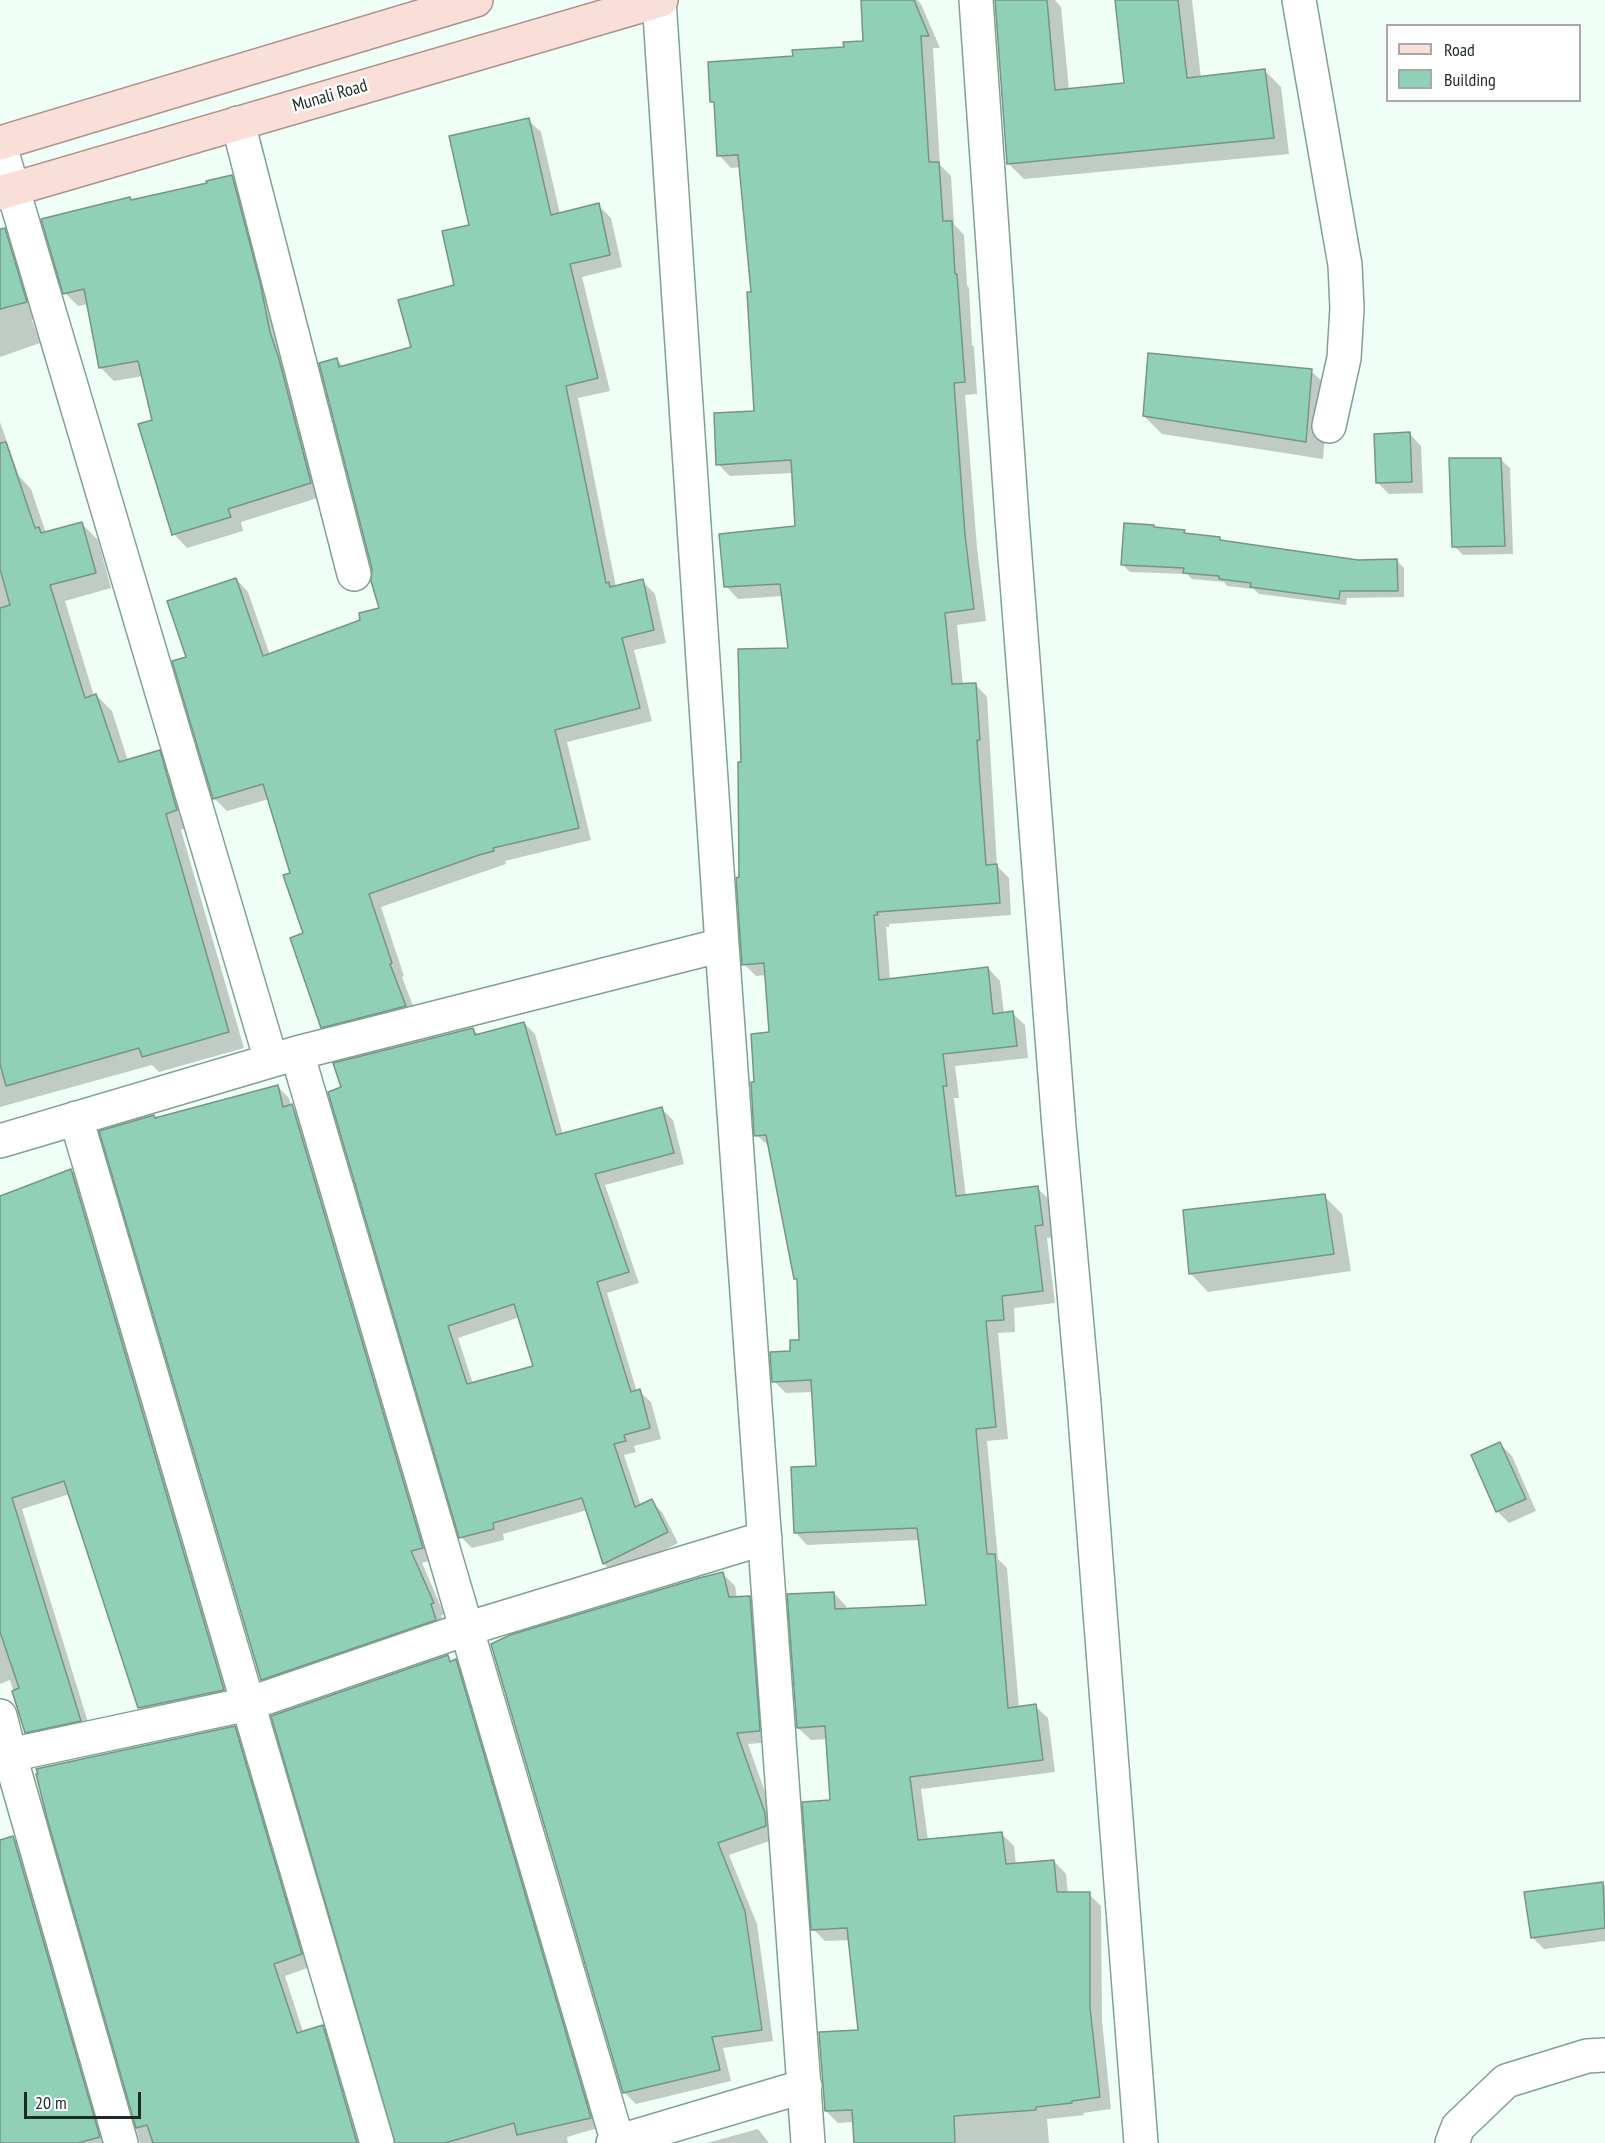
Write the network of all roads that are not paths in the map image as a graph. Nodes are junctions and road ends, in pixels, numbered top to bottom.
1 (476, 0) edge
2 (660, 0) edge
3 (976, 0) edge
4 (1299, 0) edge
5 (238, 123) junction
6 (0, 145) edge
7 (7, 191) edge
8 (1329, 426) dead end
9 (354, 574) dead end
10 (722, 945) junction
11 (284, 1057) junction
12 (76, 1118) junction
13 (0, 1141) edge
14 (765, 1538) junction
15 (466, 1629) junction
16 (248, 1704) junction
17 (0, 1716) edge
18 (8, 1766) edge
19 (1605, 2055) edge
20 (805, 2086) junction
21 (121, 2143) edge
22 (377, 2143) edge
23 (616, 2143) edge
24 (808, 2143) edge
25 (1141, 2143) edge
26 (1452, 2143) edge

1 - 6 main road
2 - 5 main road, Munali Road
2 - 10 street
3 - 25 street
4 - 8 street
5 - 7 main road, Munali Road
5 - 9 street
6 - 7 street
7 - 11 street
10 - 11 street
10 - 14 street
11 - 12 street
11 - 15 street
12 - 13 street
12 - 16 street
14 - 15 street
14 - 20 street
15 - 16 street
15 - 23 street
16 - 18 street
16 - 22 street
17 - 18 street
18 - 21 street
19 - 26 street
20 - 23 street
20 - 24 street

